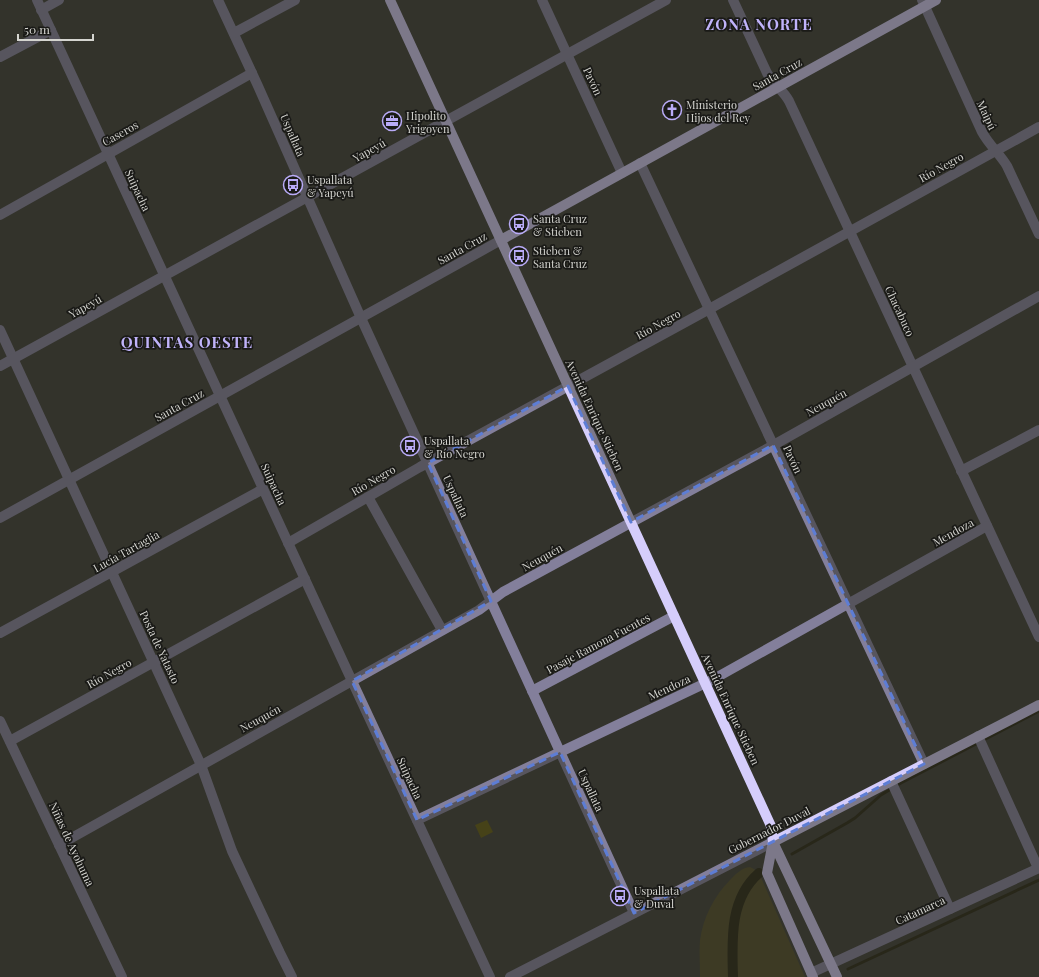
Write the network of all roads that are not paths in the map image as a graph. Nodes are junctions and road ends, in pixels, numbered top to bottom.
1 (37, 0) edge
2 (59, 0) edge
3 (218, 0) edge
4 (295, 0) edge
5 (391, 0) edge
6 (542, 0) edge
7 (666, 0) edge
8 (733, 0) edge
9 (936, 0) edge
10 (923, 3) edge
11 (41, 10) junction
12 (50, 30) junction
13 (234, 33) junction
14 (567, 54) junction
15 (0, 57) edge
16 (252, 73) junction
17 (778, 87) junction
18 (446, 121) junction
19 (1039, 127) edge
20 (996, 151) junction
21 (108, 154) junction
22 (640, 163) junction
23 (622, 173) junction
24 (307, 197) junction
25 (0, 215) edge
26 (850, 231) junction
27 (1039, 234) edge
28 (501, 240) junction
29 (164, 276) junction
30 (1039, 296) edge
31 (709, 309) junction
32 (361, 318) junction
33 (0, 330) edge
34 (13, 359) junction
35 (0, 366) edge
36 (913, 367) junction
37 (568, 386) junction
38 (220, 396) junction
39 (1039, 430) edge
40 (773, 445) junction
41 (428, 463) junction
42 (961, 471) junction
43 (69, 480) junction
44 (263, 489) junction
45 (368, 497) junction
46 (0, 518) edge
47 (631, 522) junction
48 (987, 526) junction
49 (288, 543) junction
50 (112, 572) junction
51 (305, 579) junction
52 (491, 601) junction
53 (848, 604) junction
54 (674, 616) junction
55 (442, 630) junction
56 (0, 633) edge
57 (1039, 637) edge
58 (154, 662) junction
59 (352, 681) junction
60 (705, 683) junction
61 (532, 691) junction
62 (1039, 705) edge
63 (0, 721) edge
64 (978, 736) junction
65 (10, 742) junction
66 (560, 752) junction
67 (924, 764) junction
68 (201, 765) junction
69 (891, 781) junction
70 (417, 820) junction
71 (773, 842) junction
72 (59, 844) junction
73 (1038, 868) edge
74 (950, 909) junction
75 (634, 913) junction
76 (831, 964) junction
77 (812, 975) edge
78 (122, 977) edge
79 (292, 977) edge
80 (490, 977) edge
81 (510, 977) edge
82 (837, 977) edge

1 - 11 street, Suipacha
2 - 11 street
3 - 13 street, Uspallata
4 - 13 street
5 - 18 main road, Avenida Enrique Stieben
6 - 14 street, Pavón
7 - 14 street, Yapeyú
8 - 17 street, Chacabuco
9 - 10 main road, Santa Cruz
10 - 17 main road, Santa Cruz
10 - 20 street, Maipú
11 - 12 street, Suipacha
12 - 15 street
12 - 21 street, Suipacha
13 - 16 street, Uspallata
14 - 18 street, Yapeyú
14 - 23 street, Pavón
16 - 21 street, Caseros
16 - 24 street, Uspallata
17 - 22 main road, Santa Cruz
17 - 26 street, Chacabuco
18 - 24 street, Yapeyú
18 - 28 main road, Avenida Enrique Stieben
19 - 20 street, Río Negro
20 - 26 street, Río Negro
20 - 27 street, Maipú
21 - 25 street, Caseros
21 - 29 street, Suipacha
22 - 23 main road, Santa Cruz
22 - 31 street, Pavón
23 - 28 main road, Santa Cruz
24 - 29 street, Yapeyú
24 - 32 street, Uspallata
26 - 31 street, Río Negro
26 - 36 street, Chacabuco
28 - 32 street, Santa Cruz
28 - 37 main road, Avenida Enrique Stieben
29 - 34 street, Yapeyú
29 - 38 street, Suipacha
30 - 36 street, Neuquén
31 - 37 street, Río Negro
31 - 40 street, Pavón
32 - 38 street, Santa Cruz
32 - 41 street, Uspallata
33 - 34 street, Posta de Yatasto
34 - 35 street, Yapeyú
34 - 43 street, Posta de Yatasto
36 - 40 street, Neuquén
36 - 42 street, Chacabuco
37 - 41 street, Río Negro
37 - 47 main road, Avenida Enrique Stieben
38 - 43 street, Santa Cruz
38 - 44 street, Suipacha
39 - 42 street
40 - 47 street, Neuquén
40 - 53 street, Pavón
41 - 45 street, Río Negro
41 - 52 street, Uspallata
42 - 48 street, Chacabuco
43 - 46 street, Santa Cruz
43 - 50 street, Posta de Yatasto
44 - 49 street, Suipacha
44 - 50 street, Lucía Tartaglia
45 - 49 street, Río Negro
45 - 55 street
47 - 52 street, Neuquén
47 - 54 main road, Avenida Enrique Stieben
48 - 53 street, Mendoza
48 - 57 street, Chacabuco
49 - 51 street, Suipacha
50 - 56 street, Lucía Tartaglia
50 - 58 street, Posta de Yatasto
51 - 58 street, Río Negro
51 - 59 street, Suipacha
52 - 55 street, Neuquén
52 - 61 street, Uspallata
53 - 60 street, Mendoza
53 - 67 street, Pavón
54 - 60 main road, Avenida Enrique Stieben
54 - 61 street, Pasaje Ramona Fuentes
55 - 59 street, Neuquén
58 - 65 street, Río Negro
58 - 68 street, Posta de Yatasto
59 - 68 street, Neuquén
59 - 70 street, Suipacha
60 - 66 street, Mendoza
60 - 71 main road, Avenida Enrique Stieben
61 - 66 street, Uspallata
62 - 64 main road, Gobernador Duval
63 - 65 street, Niñas de Ayohuma
64 - 67 main road, Gobernador Duval
64 - 73 street
65 - 72 street, Niñas de Ayohuma
66 - 70 street, Mendoza
66 - 75 street, Uspallata
67 - 69 main road, Gobernador Duval
68 - 72 street, Neuquén
68 - 79 street, Posta de Yatasto
69 - 71 main road, Gobernador Duval
69 - 74 street
70 - 80 street, Suipacha
71 - 75 street, Gobernador Duval
71 - 76 main road, Avenida Enrique Stieben
71 - 77 main road, Avenida Enrique Stieben
72 - 78 street, Niñas de Ayohuma
73 - 74 street, Catamarca
74 - 76 street, Catamarca
75 - 81 street, Gobernador Duval
76 - 77 street, Catamarca
76 - 82 main road, Avenida Enrique Stieben

